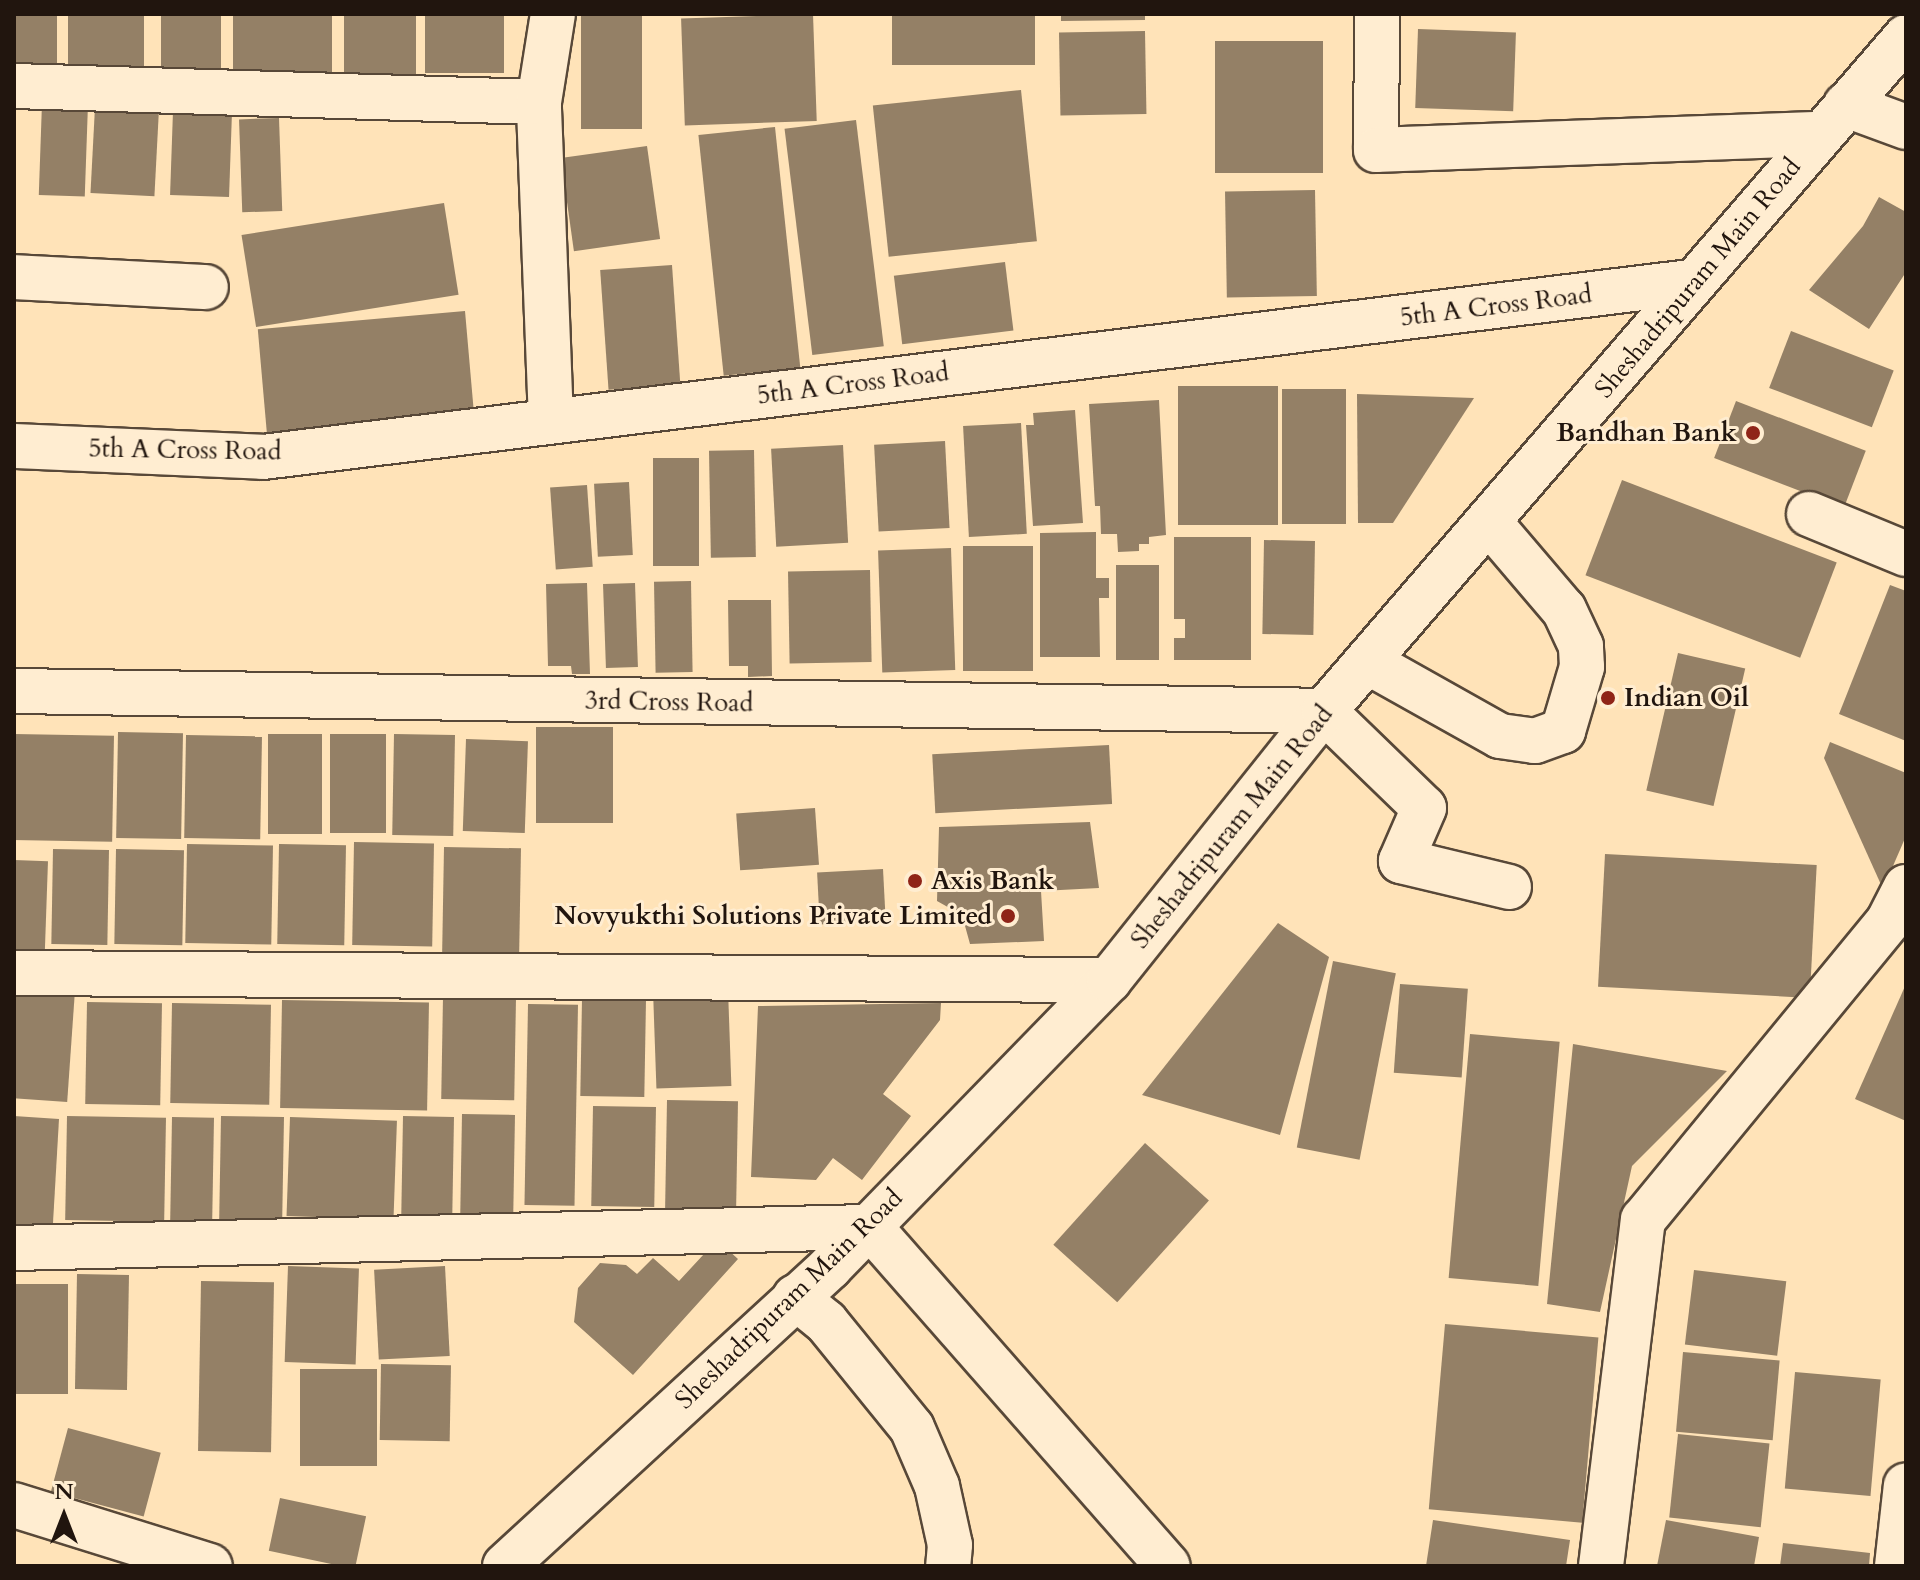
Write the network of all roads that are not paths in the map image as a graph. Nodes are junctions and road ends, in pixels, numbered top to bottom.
1 (553, 14) edge
2 (1377, 14) edge
3 (1906, 37) edge
4 (14, 86) edge
5 (539, 102) junction
6 (1833, 120) junction
7 (1906, 127) edge
8 (14, 277) edge
9 (1690, 282) junction
10 (206, 287) dead end
11 (551, 421) junction
12 (14, 446) edge
13 (1809, 514) dead end
14 (1489, 522) junction
15 (1906, 554) edge
16 (1368, 662) junction
17 (14, 691) edge
18 (1324, 711) junction
19 (1509, 887) dead end
20 (1900, 911) edge
21 (14, 973) edge
22 (1109, 980) junction
23 (870, 1227) junction
24 (14, 1248) edge
25 (795, 1297) junction
26 (1906, 1485) edge
27 (14, 1505) edge
28 (514, 1563) edge
29 (210, 1566) edge
30 (948, 1566) edge
31 (1168, 1566) edge
32 (1601, 1566) edge
33 (1897, 1566) edge

1 - 5 street
2 - 6 street
3 - 6 street, Sheshadripuram Main Road
4 - 5 street
5 - 11 street
6 - 7 street
6 - 9 street, Sheshadripuram Main Road
8 - 10 street
9 - 11 street, 5th A Cross Road
9 - 14 street, Sheshadripuram Main Road
11 - 12 street, 5th A Cross Road
13 - 15 street
14 - 16 street, Sheshadripuram Main Road
14 - 16 street
16 - 18 street, Sheshadripuram Main Road
17 - 18 street, 3rd Cross Road
18 - 19 street
18 - 22 street, Sheshadripuram Main Road
20 - 32 street
21 - 22 street
22 - 23 street, Sheshadripuram Main Road
23 - 24 street
23 - 25 street, Sheshadripuram Main Road
23 - 31 street
25 - 28 street, Sheshadripuram Main Road
25 - 30 street
26 - 33 street
27 - 29 street

